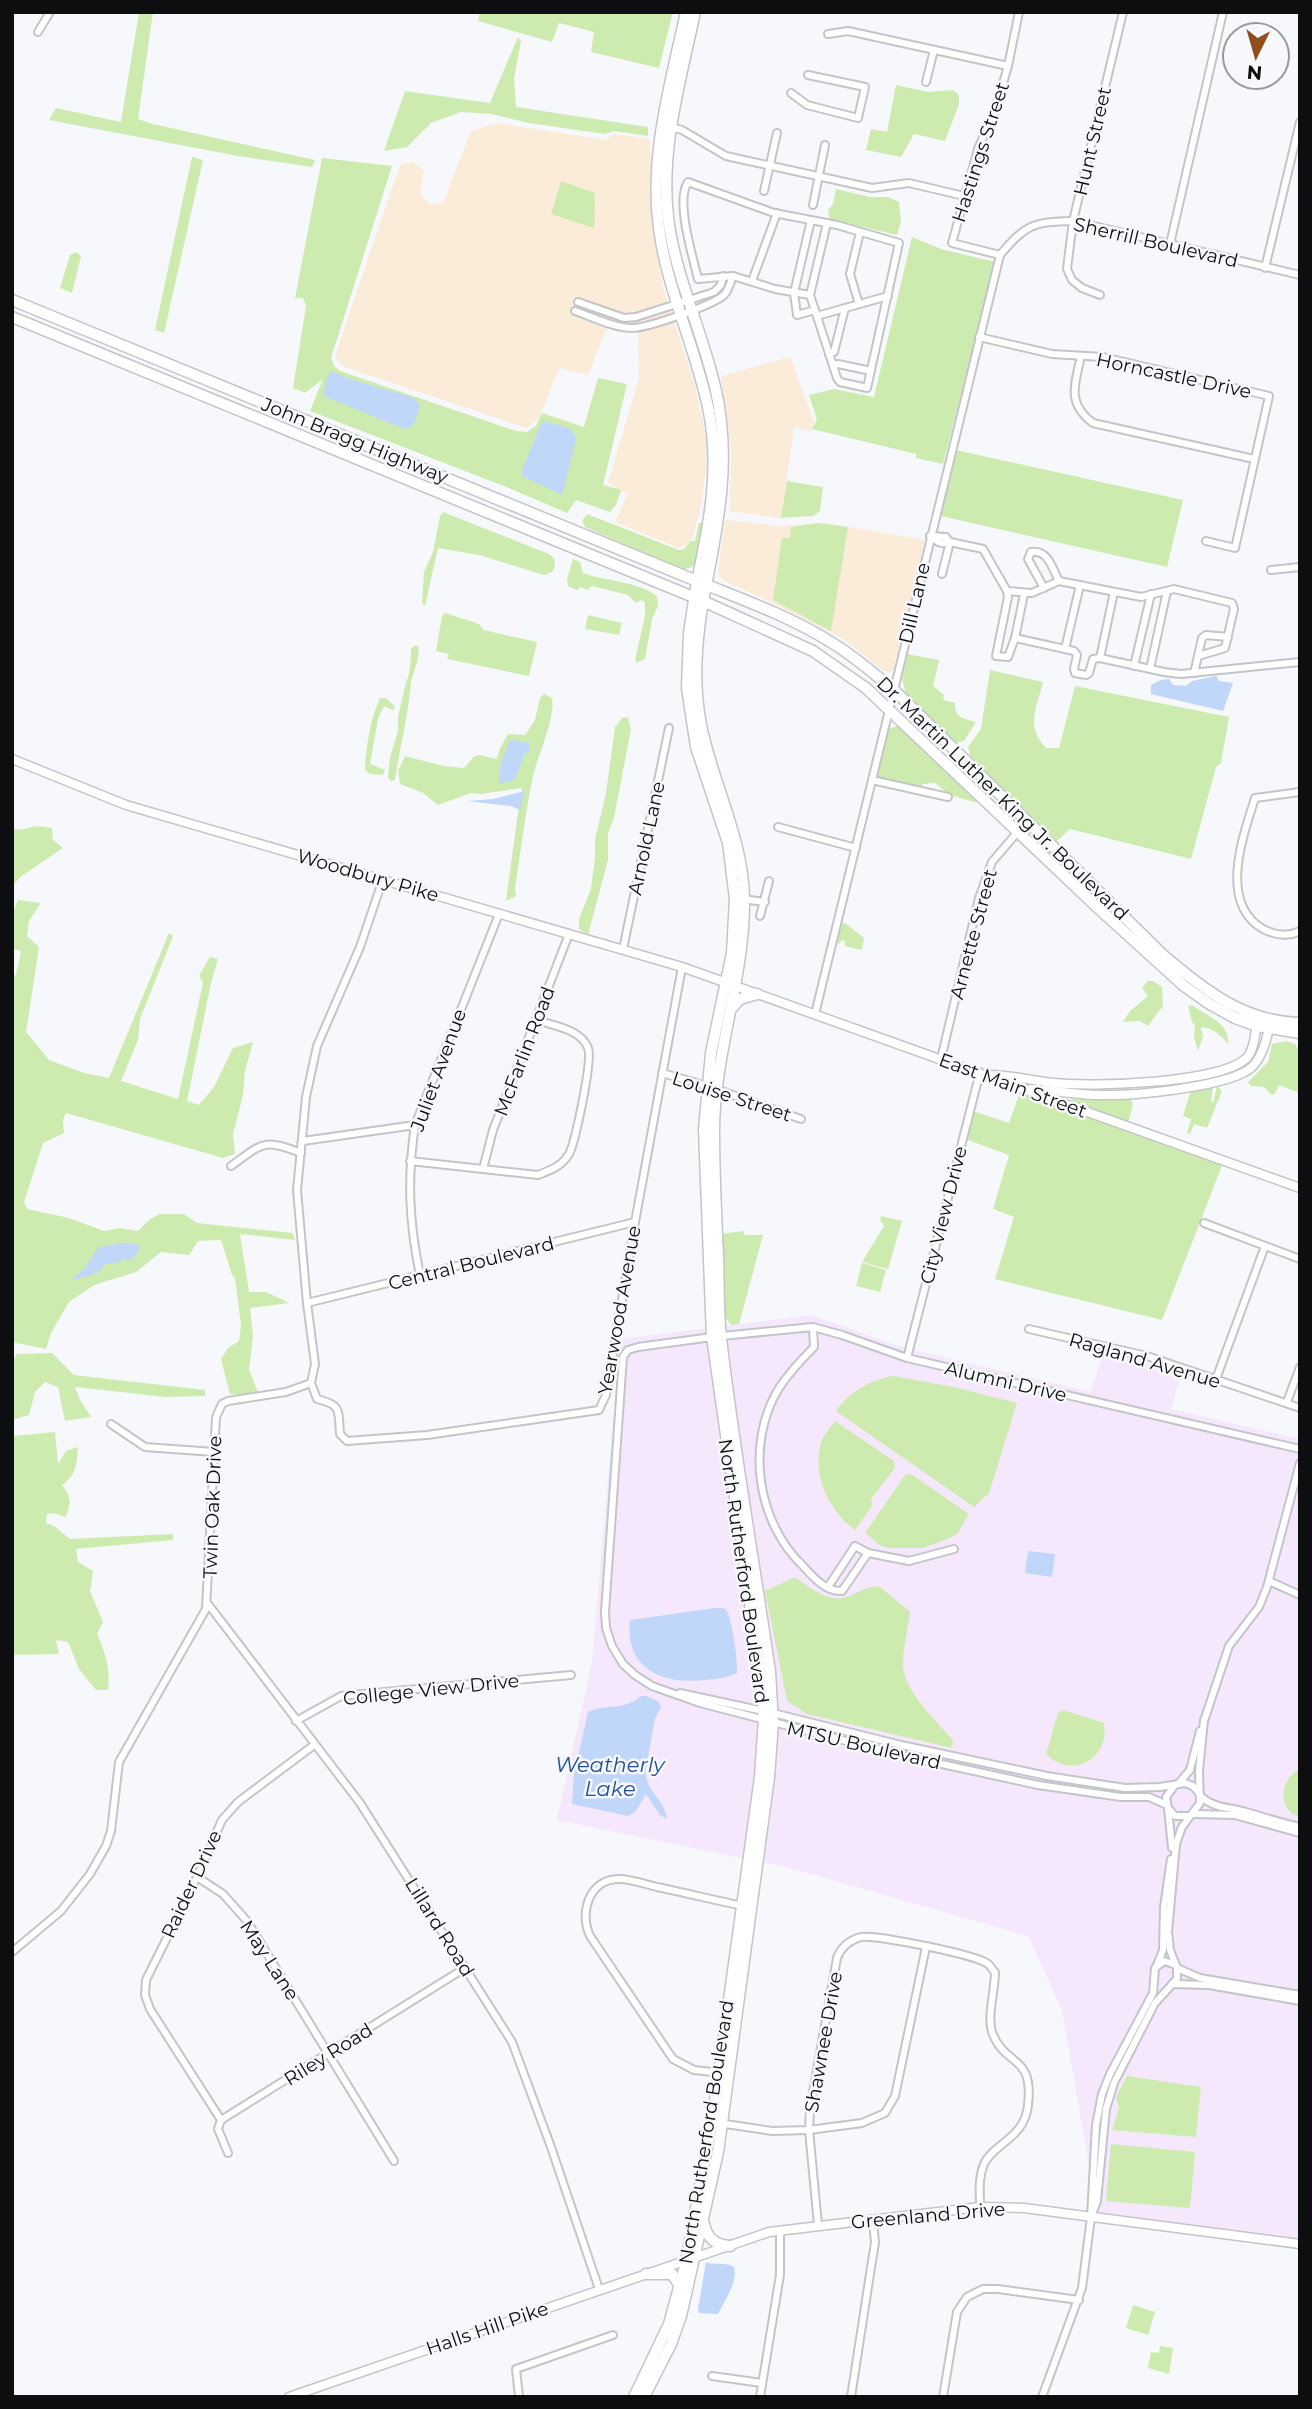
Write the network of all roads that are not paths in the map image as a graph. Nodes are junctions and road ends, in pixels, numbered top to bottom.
1 (50, 12) edge
2 (686, 12) edge
3 (695, 12) edge
4 (1019, 12) edge
5 (1123, 12) edge
6 (1223, 12) edge
7 (38, 32) dead end
8 (828, 34) dead end
9 (934, 50) junction
10 (1008, 66) junction
11 (677, 74) junction
12 (808, 75) dead end
13 (926, 82) dead end
14 (791, 93) dead end
15 (1300, 122) edge
16 (667, 126) junction
17 (777, 133) dead end
18 (825, 145) dead end
19 (769, 166) junction
20 (819, 176) junction
21 (764, 191) dead end
22 (964, 196) junction
23 (813, 205) dead end
24 (777, 213) junction
25 (811, 220) junction
26 (1073, 221) junction
27 (827, 223) junction
28 (860, 232) junction
29 (1170, 244) junction
30 (1000, 255) junction
31 (1265, 268) junction
32 (995, 273) joint
33 (1300, 275) edge
34 (723, 276) junction
35 (733, 276) junction
36 (752, 281) junction
37 (794, 293) junction
38 (810, 295) junction
39 (1100, 295) dead end
40 (888, 296) junction
41 (12, 300) edge
42 (578, 302) dead end
43 (859, 304) junction
44 (690, 305) junction
45 (845, 308) junction
46 (679, 309) junction
47 (575, 311) dead end
48 (816, 313) junction
49 (12, 317) edge
50 (979, 337) junction
51 (829, 354) junction
52 (1081, 356) junction
53 (832, 365) junction
54 (871, 371) junction
55 (195, 375) junction
56 (190, 390) junction
57 (1254, 460) junction
58 (454, 481) junction
59 (448, 497) junction
60 (574, 530) junction
61 (930, 536) junction
62 (950, 541) junction
63 (1206, 541) dead end
64 (568, 547) junction
65 (1300, 567) edge
66 (1272, 570) dead end
67 (942, 574) dead end
68 (1059, 581) junction
69 (702, 583) junction
70 (1080, 585) junction
71 (1044, 588) junction
72 (1007, 591) junction
73 (1167, 591) junction
74 (1114, 592) junction
75 (1024, 594) junction
76 (1151, 594) junction
77 (698, 599) junction
78 (1228, 637) junction
79 (1015, 638) junction
80 (1065, 649) junction
81 (1198, 656) junction
82 (1100, 658) junction
83 (1300, 662) edge
84 (1134, 666) junction
85 (1150, 670) junction
86 (1194, 673) junction
87 (894, 690) junction
88 (889, 708) junction
89 (668, 728) dead end
90 (12, 759) edge
91 (872, 780) junction
92 (1300, 792) edge
93 (948, 797) dead end
94 (1028, 820) junction
95 (778, 827) dead end
96 (1018, 832) junction
97 (856, 848) junction
98 (383, 879) junction
99 (769, 881) dead end
100 (740, 899) junction
101 (765, 902) junction
102 (499, 914) junction
103 (760, 916) dead end
104 (1300, 931) edge
105 (569, 934) junction
106 (622, 949) junction
107 (682, 967) junction
108 (730, 985) junction
109 (757, 994) junction
110 (729, 1011) junction
111 (816, 1014) junction
112 (537, 1020) junction
113 (1258, 1022) junction
114 (1300, 1023) edge
115 (1270, 1024) junction
116 (1300, 1033) edge
117 (941, 1059) junction
118 (662, 1073) junction
119 (984, 1073) junction
120 (712, 1087) junction
121 (1052, 1087) junction
122 (1024, 1088) junction
123 (1073, 1106) junction
124 (801, 1119) dead end
125 (415, 1125) junction
126 (303, 1141) junction
127 (301, 1153) junction
128 (410, 1161) junction
129 (232, 1166) dead end
130 (483, 1169) junction
131 (1300, 1188) edge
132 (635, 1222) junction
133 (1204, 1223) dead end
134 (1265, 1246) junction
135 (1299, 1257) edge
136 (420, 1275) junction
137 (307, 1303) junction
138 (814, 1327) junction
139 (1029, 1329) dead end
140 (717, 1336) junction
141 (907, 1358) junction
142 (1300, 1367) edge
143 (1216, 1379) junction
144 (311, 1383) junction
145 (1287, 1402) junction
146 (1300, 1408) edge
147 (111, 1424) dead end
148 (1300, 1449) edge
149 (214, 1452) junction
150 (1300, 1463) edge
151 (954, 1549) dead end
152 (868, 1553) junction
153 (1269, 1581) junction
154 (825, 1586) junction
155 (1300, 1595) edge
156 (208, 1604) junction
157 (571, 1675) dead end
158 (768, 1716) junction
159 (1204, 1720) junction
160 (296, 1721) junction
161 (314, 1745) junction
162 (1178, 1784) junction
163 (1199, 1794) junction
164 (1167, 1807) junction
165 (1192, 1814) junction
166 (1300, 1827) edge
167 (1300, 1833) edge
168 (197, 1877) junction
169 (741, 1905) junction
170 (752, 1907) junction
171 (926, 1947) junction
172 (12, 1952) edge
173 (1157, 1965) junction
174 (1177, 1967) junction
175 (465, 1968) junction
176 (1154, 1975) junction
177 (1171, 1985) junction
178 (1300, 1995) edge
179 (1300, 2001) edge
180 (330, 2054) junction
181 (724, 2074) junction
182 (221, 2120) junction
183 (712, 2122) junction
184 (723, 2124) junction
185 (809, 2130) junction
186 (228, 2153) dead end
187 (394, 2161) dead end
188 (980, 2207) junction
189 (1091, 2217) junction
190 (873, 2219) junction
191 (703, 2223) junction
192 (818, 2225) junction
193 (779, 2230) junction
194 (1300, 2244) edge
195 (730, 2246) junction
196 (691, 2260) junction
197 (646, 2274) junction
198 (680, 2286) junction
199 (599, 2289) junction
200 (1079, 2300) junction
201 (612, 2335) dead end
202 (712, 2376) dead end
203 (762, 2383) junction
204 (289, 2397) edge
205 (519, 2397) edge
206 (634, 2397) edge
207 (644, 2397) edge
208 (760, 2397) edge
209 (850, 2397) edge
210 (943, 2397) edge
211 (1042, 2397) edge

1 - 7 street
2 - 11 main road
3 - 11 main road
4 - 10 street, Hastings Street
5 - 26 street, Hunt Street
6 - 29 street
8 - 9 street
9 - 10 street
9 - 13 street
10 - 22 street, Hastings Street
11 - 16 main road
12 - 14 street
15 - 31 street
16 - 19 street
16 - 44 main road
16 - 46 main road
17 - 19 street
18 - 20 street
19 - 20 street
19 - 21 street
20 - 22 street
20 - 23 street
22 - 30 street, Hastings Street
24 - 25 street
24 - 34 street
24 - 36 street
25 - 27 street
25 - 37 street
26 - 29 street, Sherrill Boulevard
26 - 30 street, Sherrill Boulevard
26 - 39 street, Hunt Street
27 - 28 street
27 - 38 street
28 - 40 street
28 - 43 street
29 - 31 street, Sherrill Boulevard
30 - 32 street, Sherrill Boulevard
31 - 33 street, Sherrill Boulevard
32 - 50 street, Dill Lane
34 - 35 street
34 - 44 street
35 - 36 street
35 - 44 street
36 - 37 street
37 - 38 street
37 - 48 street
38 - 48 street
40 - 43 street
40 - 54 street
41 - 55 main road, John Bragg Highway
42 - 46 street
43 - 45 street
44 - 46 street
44 - 69 main road
45 - 48 street
45 - 51 street
46 - 47 street
46 - 69 main road
48 - 51 street
49 - 56 main road, John Bragg Highway
50 - 52 street, Horncastle Drive
50 - 61 street, Dill Lane
51 - 53 street
52 - 57 street
52 - 57 street, Horncastle Drive
53 - 54 street
53 - 54 street
55 - 56 main road
55 - 58 main road, John Bragg Highway
56 - 59 main road, John Bragg Highway
57 - 63 street, Horncastle Drive
58 - 59 main road
58 - 60 main road, John Bragg Highway
59 - 64 main road, John Bragg Highway
60 - 64 main road
60 - 69 main road, John Bragg Highway
61 - 62 street
61 - 87 street, Dill Lane
62 - 67 street
62 - 72 street
64 - 77 main road, John Bragg Highway
65 - 66 street
68 - 70 street
68 - 71 street
68 - 71 street
69 - 77 main road
69 - 87 main road, Dr. Martin Luther King Jr. Boulevard
70 - 74 street
70 - 80 street
71 - 75 street
72 - 75 street
72 - 79 street
73 - 76 street
73 - 78 street
73 - 85 street
74 - 76 street
74 - 82 street
75 - 79 street
76 - 84 street
77 - 88 main road, Dr. Martin Luther King Jr. Boulevard
77 - 100 main road
78 - 81 street
78 - 81 street
79 - 80 street
80 - 82 street
81 - 86 street
82 - 84 street
83 - 86 street
84 - 85 street
85 - 86 street
87 - 88 street, Dill Lane
87 - 94 main road, Dr. Martin Luther King Jr. Boulevard
88 - 91 street, Dill Lane
88 - 96 main road, Dr. Martin Luther King Jr. Boulevard
89 - 106 street, Arnold Lane
90 - 98 street, Woodbury Pike
91 - 93 street
91 - 97 street, Dill Lane
92 - 104 street
94 - 96 street, Arnette Street
94 - 113 main road, Dr. Martin Luther King Jr. Boulevard
95 - 97 street
96 - 113 main road, Dr. Martin Luther King Jr. Boulevard
96 - 117 street, Arnette Street
97 - 111 street, Dill Lane
98 - 102 street, Woodbury Pike
98 - 126 street
99 - 101 street
100 - 101 street
100 - 108 main road
101 - 103 street
102 - 105 street, Woodbury Pike
102 - 125 street, Juliet Avenue
105 - 106 street, Woodbury Pike
105 - 112 street, McFarlin Road
106 - 107 street, Woodbury Pike
107 - 108 street, Woodbury Pike
107 - 118 street, Yearwood Avenue
108 - 109 street, East Main Street
108 - 110 main road, North Rutherford Boulevard
108 - 120 main road, North Rutherford Boulevard
109 - 110 main road
109 - 111 street, East Main Street
110 - 120 main road, North Rutherford Boulevard
111 - 117 street, East Main Street
112 - 130 street, McFarlin Road
112 - 130 street
113 - 115 main road, Dr. Martin Luther King Jr. Boulevard
113 - 121 street
114 - 115 main road, Dr. Martin Luther King Jr. Boulevard
115 - 116 main road, Dr. Martin Luther King Jr. Boulevard
115 - 121 street
117 - 119 street, East Main Street
118 - 120 street, Louise Street
118 - 132 street, Yearwood Avenue
119 - 121 street
119 - 122 street, East Main Street
119 - 141 street, City View Drive
120 - 124 street, Louise Street
120 - 140 main road, North Rutherford Boulevard
121 - 122 street
121 - 123 street
122 - 123 street, East Main Street
123 - 131 street, East Main Street
125 - 126 street
125 - 128 street, Juliet Avenue
126 - 127 street
127 - 129 street
127 - 137 street
128 - 130 street
128 - 136 street, Juliet Avenue
132 - 136 street, Central Boulevard
132 - 144 street, Yearwood Avenue
133 - 134 street
134 - 135 street
134 - 143 street
136 - 137 street, Central Boulevard
137 - 144 street
138 - 140 street, Alumni Drive
138 - 141 street, Alumni Drive
138 - 154 street
139 - 143 street, Ragland Avenue
140 - 158 main road, North Rutherford Boulevard
140 - 158 street, MTSU Boulevard
141 - 148 street, Alumni Drive
142 - 145 street
143 - 145 street, Ragland Avenue
144 - 149 street, Twin Oak Drive
145 - 146 street, Ragland Avenue
147 - 149 street
149 - 156 street, Twin Oak Drive
150 - 153 street
151 - 152 street
152 - 154 street
152 - 154 street
153 - 155 street
153 - 159 street
156 - 160 street, Lillard Road
156 - 172 street, Twin Oak Drive
157 - 160 street, College View Drive
158 - 162 street, MTSU Boulevard
158 - 164 street, MTSU Boulevard
158 - 169 main road, North Rutherford Boulevard
158 - 170 main road, North Rutherford Boulevard
159 - 162 street
159 - 163 street
160 - 161 street, Lillard Road
161 - 168 street, Raider Drive
161 - 175 street, Lillard Road
162 - 163 street
162 - 164 street
163 - 165 street
163 - 166 street
164 - 165 street
164 - 173 street
165 - 167 street
165 - 174 street
168 - 180 street, May Lane
168 - 182 street, Raider Drive
169 - 170 street
169 - 181 main road, North Rutherford Boulevard
169 - 181 street
170 - 181 main road, North Rutherford Boulevard
171 - 185 street
171 - 185 street, Shawnee Drive
171 - 188 street
173 - 174 street
173 - 176 street
174 - 177 street
174 - 178 street
175 - 180 street, Riley Road
175 - 199 street, Lillard Road
176 - 177 street
176 - 189 street
177 - 179 street
177 - 189 street
180 - 182 street, Riley Road
180 - 187 street, May Lane
181 - 183 main road, North Rutherford Boulevard
181 - 184 main road, North Rutherford Boulevard
182 - 186 street
183 - 184 street
183 - 196 main road, North Rutherford Boulevard
184 - 185 street
184 - 191 main road, North Rutherford Boulevard
185 - 192 street, Shawnee Drive
188 - 189 street, Greenland Drive
188 - 190 street, Greenland Drive
189 - 194 street, Greenland Drive
189 - 200 street
190 - 192 street, Greenland Drive
190 - 209 street
191 - 195 main road
191 - 196 main road, North Rutherford Boulevard
192 - 193 street, Greenland Drive
193 - 195 street, Greenland Drive
193 - 203 street
195 - 196 street, Greenland Drive
196 - 197 street, Halls Hill Pike
196 - 198 main road, North Rutherford Boulevard
196 - 207 main road, North Rutherford Boulevard
197 - 198 main road
197 - 199 street, Halls Hill Pike
198 - 206 main road, North Rutherford Boulevard
199 - 204 street, Halls Hill Pike
200 - 210 street
200 - 211 street
201 - 205 street
202 - 203 street
203 - 208 street

